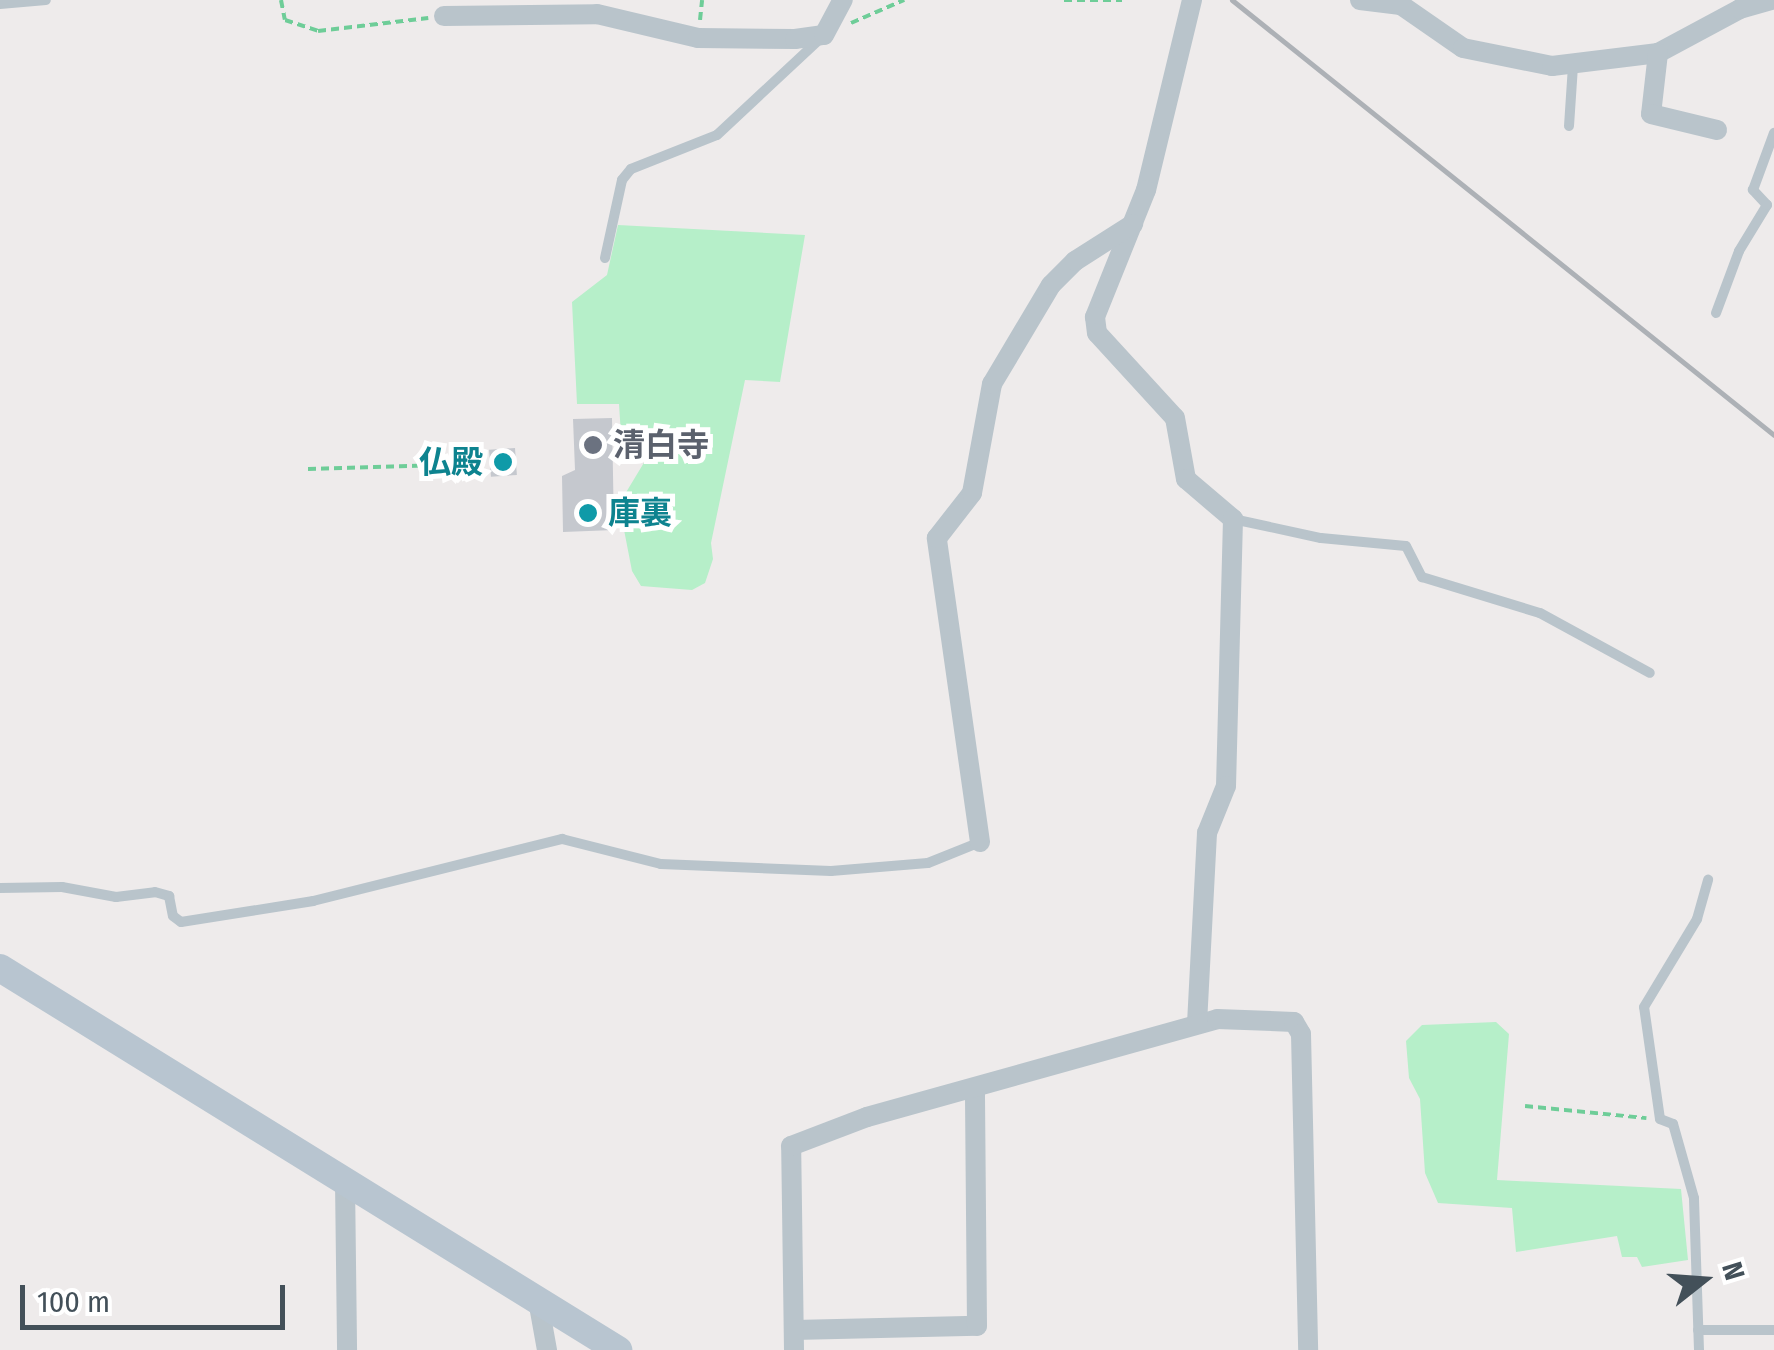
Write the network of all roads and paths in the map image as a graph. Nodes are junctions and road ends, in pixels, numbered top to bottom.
1 (46, 0) edge
2 (281, 0) edge
3 (843, 0) edge
4 (904, 0) edge
5 (1064, 0) edge
6 (1122, 0) edge
7 (1192, 0) edge
8 (1360, 0) edge
9 (1771, 0) edge
10 (1402, 2) edge
11 (0, 4) edge
12 (444, 16) joint
13 (824, 35) junction
14 (1658, 53) junction
15 (1573, 65) junction
16 (1569, 126) dead end
17 (1717, 130) dead end
18 (1774, 133) edge
19 (1135, 223) junction
20 (605, 258) dead end
21 (1716, 312) dead end
22 (475, 464) dead end
23 (308, 470) dead end
24 (1233, 519) junction
25 (1650, 673) dead end
26 (980, 842) joint
27 (1708, 880) dead end
28 (0, 888) edge
29 (0, 968) edge
30 (1197, 1022) junction
31 (976, 1090) junction
32 (1525, 1106) dead end
33 (1660, 1119) junction
34 (346, 1181) junction
35 (538, 1300) junction
36 (1698, 1330) junction
37 (1774, 1330) edge
38 (794, 1340) edge
39 (347, 1350) edge
40 (547, 1350) edge
41 (618, 1350) edge
42 (1308, 1350) edge
43 (1699, 1350) edge

1 - 11 lane
2 - 12 path
3 - 13 street
4 - 13 path
5 - 6 path
7 - 19 street
8 - 10 street
9 - 14 street
10 - 15 street
12 - 13 street
13 - 20 lane
14 - 15 street
14 - 17 street
15 - 16 lane
18 - 21 lane
19 - 24 street
19 - 26 street
22 - 23 path
24 - 25 lane
24 - 30 street
26 - 28 lane
27 - 33 lane
29 - 34 street
30 - 31 street
30 - 42 street
31 - 38 street
31 - 38 street
32 - 33 path
33 - 36 lane
34 - 35 street
34 - 39 street
35 - 40 street
35 - 41 street
36 - 37 lane
36 - 43 lane

